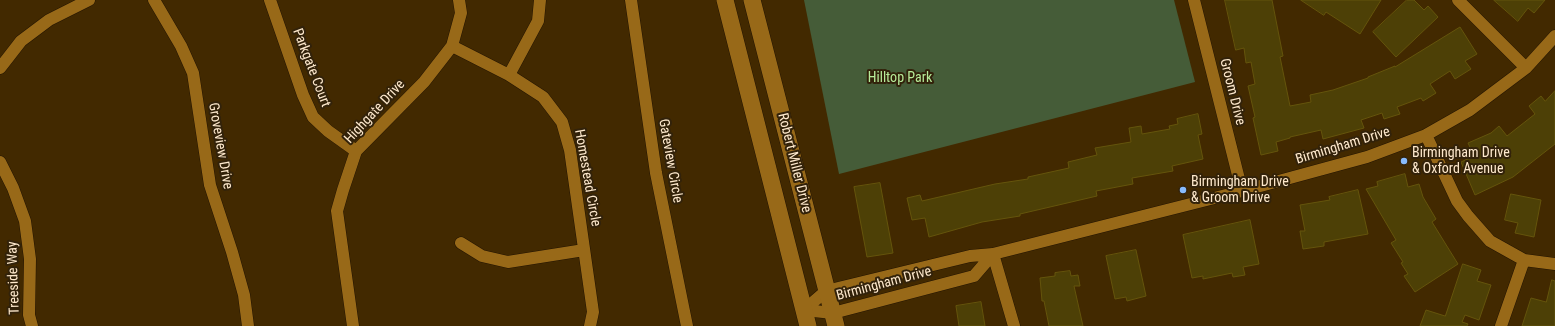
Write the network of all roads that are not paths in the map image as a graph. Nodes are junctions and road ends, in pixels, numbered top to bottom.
1 (89, 0) edge
2 (154, 0) edge
3 (270, 0) edge
4 (459, 0) edge
5 (540, 0) edge
6 (631, 0) edge
7 (725, 0) edge
8 (752, 0) edge
9 (1194, 0) edge
10 (1458, 0) edge
11 (1555, 36) edge
12 (452, 46) junction
13 (0, 68) edge
14 (1526, 68) junction
15 (509, 75) junction
16 (1426, 136) junction
17 (356, 151) junction
18 (0, 162) edge
19 (1242, 191) junction
20 (461, 242) dead end
21 (584, 250) junction
22 (993, 254) junction
23 (1524, 260) junction
24 (1555, 264) edge
25 (826, 291) junction
26 (806, 318) edge
27 (834, 320) edge
28 (32, 326) edge
29 (248, 326) edge
30 (353, 326) edge
31 (590, 326) edge
32 (687, 326) edge
33 (1014, 326) edge
34 (1501, 326) edge

1 - 13 street
2 - 29 street, Groveview Drive
3 - 17 street, Parkgate Court
4 - 12 street, Highgate Drive
5 - 15 street
6 - 32 street, Gateview Circle
7 - 26 main road, Robert Miller Drive
8 - 25 main road, Robert Miller Drive
9 - 19 street, Groom Drive
10 - 14 street
11 - 14 street, Birmingham Drive
12 - 15 street, Homestead Circle
12 - 17 street, Highgate Drive
14 - 16 street, Birmingham Drive
15 - 21 street, Homestead Circle
16 - 19 street, Birmingham Drive
16 - 23 street
17 - 30 street, Highgate Drive
18 - 28 street, Treeside Way
19 - 22 street, Birmingham Drive
20 - 21 street
21 - 31 street, Homestead Circle
22 - 25 street, Birmingham Drive
22 - 27 street, Birmingham Drive
22 - 33 street
23 - 24 street
23 - 34 street
25 - 26 street, Birmingham Drive
25 - 27 main road, Robert Miller Drive
26 - 27 street, Birmingham Drive

